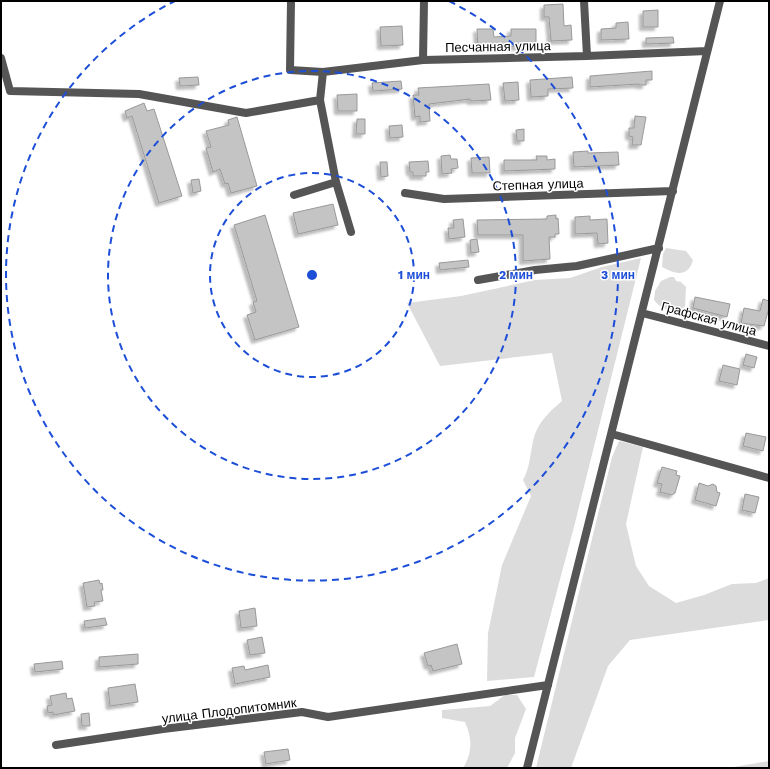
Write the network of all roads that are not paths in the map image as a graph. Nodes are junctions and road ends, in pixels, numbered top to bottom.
1 (291, 1) edge
2 (424, 1) edge
3 (584, 1) edge
4 (720, 1) edge
5 (707, 51) junction
6 (587, 56) junction
7 (1, 58) edge
8 (423, 60) junction
9 (323, 72) junction
10 (320, 100) junction
11 (336, 182) junction
12 (673, 191) junction
13 (405, 193) dead end
14 (294, 195) dead end
15 (350, 232) dead end
16 (659, 248) junction
17 (478, 280) dead end
18 (642, 313) junction
19 (769, 346) edge
20 (612, 434) junction
21 (769, 478) edge
22 (548, 684) junction
23 (56, 745) dead end
24 (527, 768) edge

1 - 9 street, Песчанная улица
2 - 8 street
3 - 6 street
4 - 5 street
5 - 6 street, Песчанная улица
5 - 12 street
6 - 8 street, Песчанная улица
7 - 10 street
8 - 9 street, Песчанная улица
9 - 10 street
10 - 11 street
11 - 14 street
11 - 15 street
12 - 13 street, Степная улица
12 - 16 street
16 - 17 street
16 - 18 street
18 - 19 street, Графская улица
18 - 20 street
20 - 21 street
20 - 22 street
22 - 23 street, улица Плодопитомник
22 - 24 street

